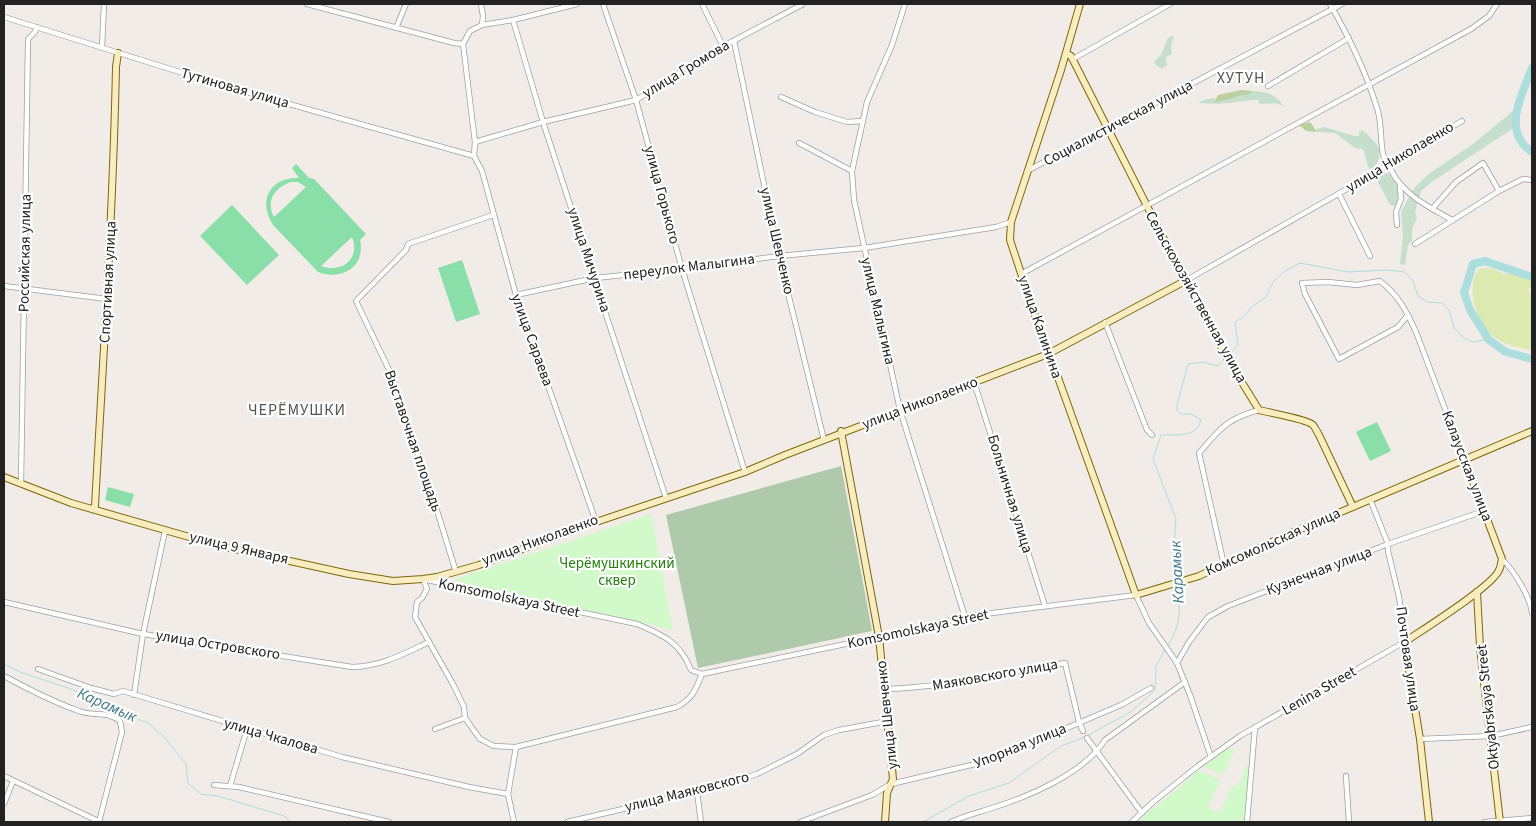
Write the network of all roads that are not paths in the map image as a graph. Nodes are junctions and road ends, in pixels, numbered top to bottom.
1 (104, 4) edge
2 (307, 4) edge
3 (406, 4) edge
4 (481, 4) edge
5 (577, 4) edge
6 (602, 4) edge
7 (702, 4) edge
8 (803, 4) edge
9 (905, 4) edge
10 (1081, 4) edge
11 (1170, 4) edge
12 (1342, 4) edge
13 (1498, 4) edge
14 (1331, 6) edge
15 (4, 17) edge
16 (513, 20) junction
17 (482, 25) junction
18 (37, 27) junction
19 (396, 28) junction
20 (1349, 38) junction
21 (734, 40) junction
22 (723, 46) junction
23 (102, 47) junction
24 (463, 47) junction
25 (118, 53) junction
26 (1066, 53) junction
27 (1073, 59) junction
28 (1369, 85) junction
29 (1268, 86) dead end
30 (781, 97) dead end
31 (636, 100) junction
32 (863, 121) junction
33 (1462, 121) dead end
34 (544, 122) junction
35 (1108, 129) junction
36 (475, 142) junction
37 (799, 143) dead end
38 (474, 156) junction
39 (1387, 165) junction
40 (852, 171) junction
41 (1028, 171) junction
42 (1532, 180) edge
43 (1400, 185) junction
44 (1499, 191) junction
45 (1339, 194) junction
46 (1146, 206) junction
47 (1432, 209) junction
48 (493, 214) junction
49 (1452, 220) junction
50 (1011, 222) junction
51 (1397, 225) dead end
52 (1415, 244) dead end
53 (864, 248) junction
54 (779, 256) junction
55 (1370, 256) dead end
56 (682, 269) junction
57 (1022, 274) junction
58 (595, 278) junction
59 (1185, 281) junction
60 (4, 286) edge
61 (25, 290) junction
62 (516, 295) junction
63 (107, 299) junction
64 (1408, 315) junction
65 (1105, 322) junction
66 (1050, 353) junction
67 (974, 382) junction
68 (900, 408) junction
69 (1259, 410) junction
70 (1532, 430) edge
71 (841, 431) junction
72 (1152, 435) dead end
73 (824, 438) junction
74 (1465, 459) junction
75 (744, 470) junction
76 (4, 472) edge
77 (4, 477) edge
78 (21, 481) junction
79 (666, 497) junction
80 (1370, 500) junction
81 (1353, 507) junction
82 (94, 508) junction
83 (1484, 511) junction
84 (597, 520) junction
85 (165, 531) junction
86 (1388, 544) junction
87 (1502, 559) junction
88 (479, 565) joint
89 (1224, 565) junction
90 (455, 571) junction
91 (423, 578) junction
92 (1477, 592) junction
93 (1136, 596) junction
94 (4, 602) edge
95 (1045, 606) junction
96 (1532, 614) edge
97 (965, 617) junction
98 (143, 634) junction
99 (880, 637) junction
100 (1406, 641) junction
101 (429, 642) junction
102 (1177, 663) junction
103 (38, 669) dead end
104 (702, 674) junction
105 (4, 676) edge
106 (1185, 682) junction
107 (1151, 688) dead end
108 (884, 689) junction
109 (134, 694) junction
110 (465, 718) junction
111 (888, 721) junction
112 (1079, 722) junction
113 (1255, 727) junction
114 (1532, 727) edge
115 (247, 729) junction
116 (435, 729) dead end
117 (1083, 731) dead end
118 (1491, 736) junction
119 (1087, 738) dead end
120 (1420, 739) junction
121 (516, 747) junction
122 (1098, 751) junction
123 (1211, 757) junction
124 (4, 776) edge
125 (1346, 776) dead end
126 (13, 781) junction
127 (891, 784) junction
128 (214, 785) dead end
129 (230, 786) junction
130 (696, 792) junction
131 (508, 794) junction
132 (4, 804) edge
133 (1142, 813) junction
134 (1532, 818) edge
135 (99, 822) edge
136 (389, 822) edge
137 (514, 822) edge
138 (566, 822) edge
139 (701, 822) edge
140 (800, 822) edge
141 (885, 822) edge
142 (952, 822) edge
143 (1132, 822) edge
144 (1247, 822) edge
145 (1349, 822) edge
146 (1428, 822) edge
147 (1485, 822) edge
148 (1500, 822) edge

1 - 23 street
2 - 19 street
3 - 19 street
4 - 17 street
5 - 16 street
6 - 31 street, улица Горького
7 - 22 street
8 - 21 street, улица Громова
9 - 32 street, улица Малыгина
10 - 26 main road, улица Калинина
11 - 27 street
12 - 14 street, Социалистическая улица
13 - 28 street
14 - 20 street
14 - 35 street, Социалистическая улица
15 - 18 street, Тутиновая улица
16 - 17 street
16 - 34 street, улица Мичурина
17 - 24 street
18 - 23 street, Тутиновая улица
18 - 61 street, Российская улица
19 - 24 street
20 - 28 street
20 - 29 street
21 - 22 street, улица Громова
21 - 54 street, улица Шевченко
22 - 31 street, улица Громова
23 - 25 street, Тутиновая улица
24 - 36 street, улица Сараева
25 - 38 street, Тутиновая улица
25 - 63 main road, Спортивная улица
26 - 27 main road, Сельскохозяйственная улица
26 - 41 main road, улица Калинина
27 - 35 main road, Сельскохозяйственная улица
28 - 39 street
28 - 46 street
30 - 32 street
31 - 34 street, улица Громова
31 - 56 street, улица Горького
32 - 40 street, улица Малыгина
33 - 39 street, улица Николаенко
34 - 36 street, улица Громова
34 - 58 street, улица Мичурина
35 - 41 street, Социалистическая улица
35 - 46 main road, Сельскохозяйственная улица
36 - 38 street, улица Сараева
37 - 40 street
38 - 48 street, улица Сараева
39 - 43 street
39 - 45 street, улица Николаенко
40 - 53 street, улица Малыгина
41 - 50 main road, улица Калинина
41 - 57 main road
42 - 44 street
43 - 47 street
43 - 51 street
44 - 47 street
44 - 49 street
45 - 55 street, улица Николаенко
45 - 59 street, улица Николаенко
46 - 57 street
46 - 59 main road, Сельскохозяйственная улица
47 - 49 street
48 - 62 street, улица Сараева
48 - 90 street, Выставочная площадь
49 - 52 street
50 - 53 street, переулок Малыгина
50 - 57 main road, улица Калинина
53 - 54 street, переулок Малыгина
53 - 68 street, улица Малыгина
54 - 56 street, переулок Малыгина
54 - 73 street, улица Шевченко
56 - 58 street, переулок Малыгина
56 - 75 street, улица Горького
57 - 66 main road, улица Калинина
58 - 62 street, переулок Малыгина
58 - 79 street, улица Мичурина
59 - 65 main road, улица Николаенко
59 - 69 main road, Сельскохозяйственная улица
60 - 61 street
61 - 63 street
61 - 78 street, Российская улица
62 - 84 street, улица Сараева
63 - 82 main road, Спортивная улица
64 - 64 street, Калаусская улица
64 - 74 street, Калаусская улица
65 - 66 main road, улица Николаенко
65 - 72 street
66 - 67 main road, улица Николаенко
66 - 68 main road, улица Николаенко
66 - 93 main road, улица Калинина
67 - 68 main road, улица Николаенко
67 - 95 street, Больничная улица
68 - 71 main road, улица Николаенко
68 - 97 street, улица Малыгина
69 - 81 main road
69 - 89 street
70 - 74 main road
71 - 73 main road, улица Николаенко
71 - 99 main road, улица Шевченко
73 - 75 main road, улица Николаенко
74 - 80 main road
74 - 83 main road, Калаусская улица
75 - 79 main road, улица Николаенко
76 - 78 main road, улица 9 Января
77 - 78 main road, улица 9 Января
78 - 82 main road, улица 9 Января
79 - 84 main road, улица Николаенко
80 - 81 main road
80 - 86 street, Почтовая улица
81 - 89 main road, Комсомольская улица
82 - 85 main road, улица 9 Января
82 - 91 main road, улица 9 Января
83 - 86 street, Кузнечная улица
83 - 87 main road, Калаусская улица
84 - 88 main road, улица Николаенко
84 - 90 main road, улица Николаенко
85 - 91 main road, улица 9 Января
85 - 98 street
86 - 100 street, Почтовая улица
86 - 102 street, Кузнечная улица
87 - 92 main road, Lenina Street
87 - 96 street, Калаусская улица
88 - 90 main road, улица 9 Января
89 - 93 main road, Комсомольская улица
90 - 91 main road, улица 9 Января
91 - 101 street, Komsomolskaya Street
91 - 104 street, Komsomolskaya Street
92 - 100 main road, Lenina Street
92 - 118 main road, Oktyabrskaya Street
93 - 95 street, Komsomolskaya Street
93 - 102 street, улица Калинина
94 - 98 street, улица Островского
95 - 97 street, Komsomolskaya Street
97 - 99 street, Komsomolskaya Street
98 - 101 street, улица Островского
98 - 109 street
99 - 104 street, Komsomolskaya Street
99 - 108 main road, улица Шевченко
100 - 113 street, Lenina Street
100 - 120 main road, Почтовая улица
101 - 110 street, Komsomolskaya Street
102 - 106 street
103 - 109 street, улица Чкалова
104 - 121 street, Komsomolskaya Street
105 - 135 street
106 - 122 street
106 - 123 street
107 - 112 street, Упорная улица
108 - 111 main road, улица Шевченко
108 - 112 street, Маяковского улица
109 - 115 street, улица Чкалова
110 - 116 street
110 - 121 street, Komsomolskaya Street
111 - 127 main road, улица Шевченко
111 - 130 street, улица Маяковского
112 - 117 street, Маяковского улица
112 - 127 street, Упорная улица
113 - 123 street, Lenina Street
113 - 144 street
114 - 118 street
115 - 129 street
115 - 131 street, улица Чкалова
118 - 120 street
118 - 148 main road, Oktyabrskaya Street
119 - 122 street
120 - 146 main road, Почтовая улица
121 - 131 street
122 - 133 street
122 - 142 street
123 - 133 street, Lenina Street
124 - 126 street
125 - 145 street
126 - 132 street
126 - 135 street
127 - 140 street, Упорная улица
127 - 141 main road, улица Шевченко
128 - 129 street
129 - 136 street
130 - 138 street, улица Маяковского
130 - 139 street
131 - 137 street
133 - 143 street, Lenina Street
134 - 148 street
147 - 148 street

